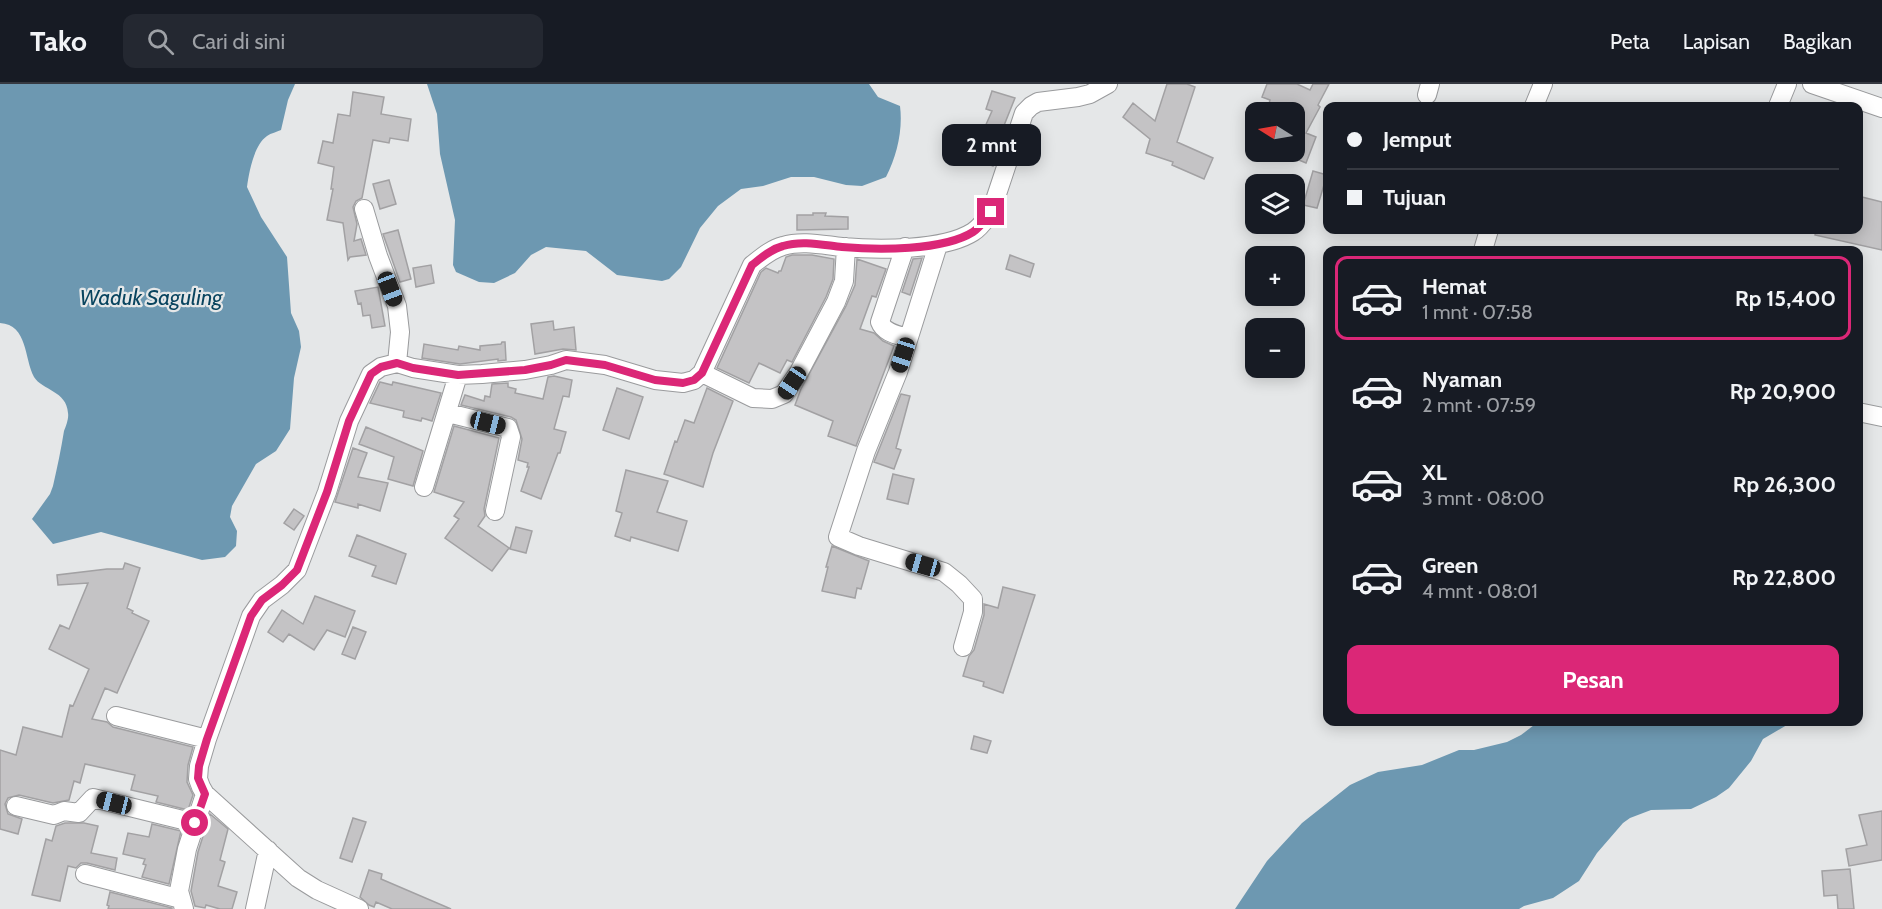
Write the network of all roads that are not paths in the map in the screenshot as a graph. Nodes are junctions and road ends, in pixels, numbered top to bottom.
1 (1108, 84) edge
2 (1543, 84) edge
3 (1786, 84) edge
4 (1812, 84) edge
5 (1536, 102) edge
6 (1779, 102) edge
7 (1882, 108) edge
8 (364, 209) dead end
9 (938, 245) junction
10 (905, 247) junction
11 (846, 248) junction
12 (909, 338) junction
13 (397, 363) junction
14 (702, 373) junction
15 (458, 375) junction
16 (448, 413) junction
17 (1863, 413) edge
18 (1882, 417) edge
19 (424, 487) dead end
20 (495, 512) dead end
21 (963, 647) dead end
22 (116, 716) dead end
23 (207, 739) junction
24 (205, 794) junction
25 (16, 806) dead end
26 (195, 823) junction
27 (268, 850) junction
28 (85, 874) dead end
29 (182, 904) edge
30 (255, 909) edge
31 (359, 909) edge

1 - 9 street
2 - 5 street
3 - 6 street
4 - 7 street
8 - 13 street
9 - 10 street
9 - 12 street
10 - 11 street
10 - 12 street
11 - 14 street
11 - 14 street
12 - 21 street
13 - 15 street
13 - 23 street
14 - 15 street
15 - 16 street
16 - 19 street
16 - 20 street
17 - 18 street
22 - 23 street
23 - 24 street
24 - 26 street
24 - 27 street
25 - 26 street
26 - 29 street
27 - 30 street
27 - 31 street
28 - 29 street

